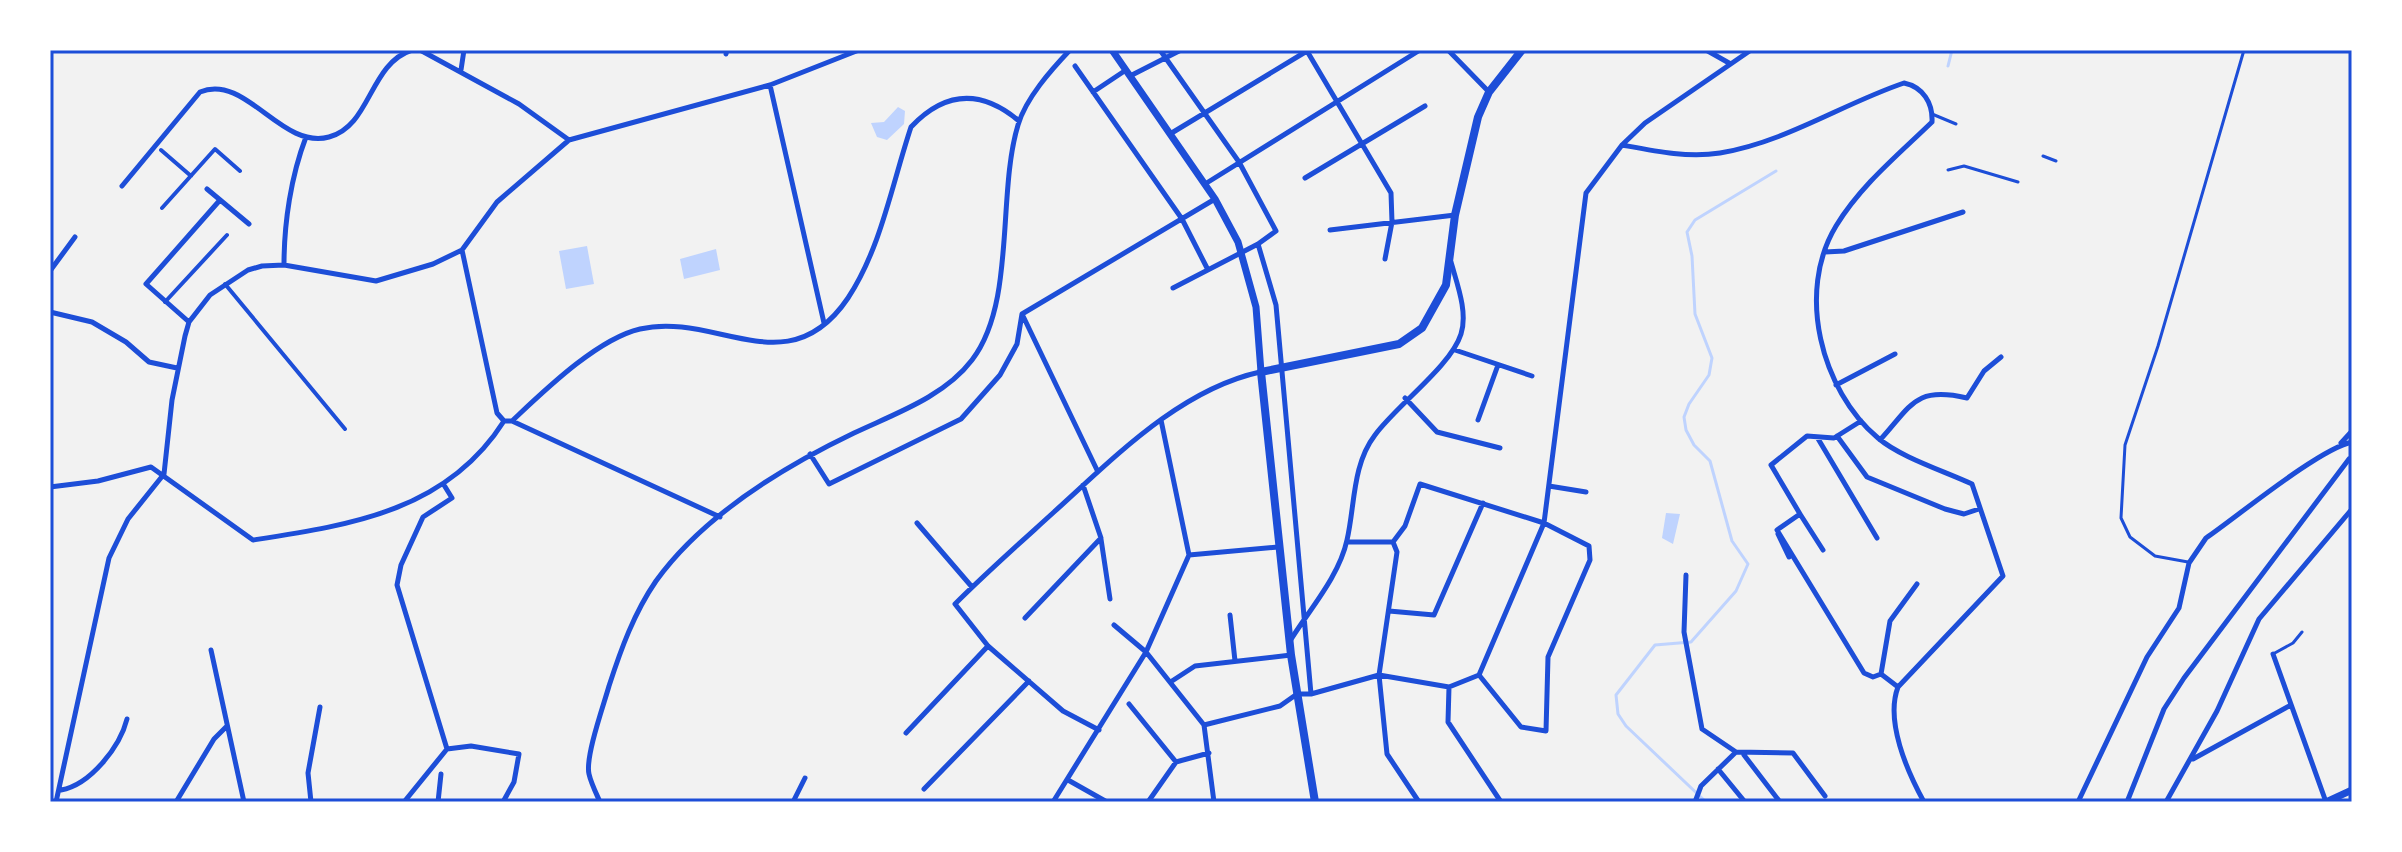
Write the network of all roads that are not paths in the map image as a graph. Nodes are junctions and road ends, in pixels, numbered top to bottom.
1 (412, 50) edge
2 (420, 50) edge
3 (464, 50) edge
4 (859, 50) edge
5 (1070, 50) edge
6 (1112, 50) edge
7 (1160, 50) edge
8 (1181, 50) edge
9 (1420, 50) edge
10 (1448, 50) edge
11 (1522, 50) edge
12 (1706, 50) edge
13 (1751, 50) edge
14 (2244, 50) edge
15 (1307, 51) edge
16 (1165, 58) junction
17 (1729, 63) junction
18 (1075, 66) dead end
19 (461, 70) junction
20 (1128, 73) junction
21 (770, 85) junction
22 (1093, 92) junction
23 (1489, 92) junction
24 (1335, 102) junction
25 (1425, 106) dead end
26 (1203, 112) junction
27 (1932, 114) junction
28 (1019, 121) junction
29 (1956, 124) dead end
30 (1170, 134) junction
31 (306, 137) junction
32 (569, 140) junction
33 (1361, 145) junction
34 (1622, 145) junction
35 (161, 150) dead end
36 (2043, 156) dead end
37 (2056, 161) dead end
38 (1239, 162) junction
39 (1948, 170) dead end
40 (240, 171) dead end
41 (191, 176) junction
42 (1305, 178) dead end
43 (2018, 182) dead end
44 (1205, 184) junction
45 (122, 186) dead end
46 (207, 189) dead end
47 (1215, 199) junction
48 (220, 200) junction
49 (162, 208) dead end
50 (1963, 212) dead end
51 (1455, 215) junction
52 (1182, 219) junction
53 (1392, 222) junction
54 (249, 224) dead end
55 (1330, 230) dead end
56 (227, 235) dead end
57 (75, 237) dead end
58 (1258, 244) junction
59 (462, 250) junction
60 (1825, 252) junction
61 (1241, 253) junction
62 (1449, 253) junction
63 (1385, 259) dead end
64 (284, 265) junction
65 (1207, 268) junction
66 (50, 271) edge
67 (225, 284) junction
68 (1173, 288) dead end
69 (165, 302) junction
70 (50, 312) edge
71 (1022, 314) junction
72 (189, 322) junction
73 (824, 323) junction
74 (1455, 350) junction
75 (1895, 354) dead end
76 (2001, 357) dead end
77 (1498, 364) junction
78 (177, 368) junction
79 (1282, 368) junction
80 (1261, 372) junction
81 (1532, 376) dead end
82 (1836, 385) junction
83 (1405, 398) junction
84 (1161, 420) junction
85 (1478, 420) dead end
86 (504, 421) junction
87 (512, 421) junction
88 (1861, 421) junction
89 (345, 429) dead end
90 (2352, 431) edge
91 (1837, 436) junction
92 (1817, 437) junction
93 (1880, 440) junction
94 (2352, 442) edge
95 (2341, 444) junction
96 (1500, 448) dead end
97 (810, 454) junction
98 (2349, 459) dead end
99 (1097, 470) junction
100 (164, 474) junction
101 (444, 485) junction
102 (1083, 485) junction
103 (1549, 486) junction
104 (50, 487) edge
105 (1586, 492) dead end
106 (1483, 503) junction
107 (1979, 509) junction
108 (2352, 509) edge
109 (1800, 514) junction
110 (720, 517) junction
111 (917, 523) dead end
112 (1544, 523) junction
113 (1777, 530) junction
114 (1101, 538) junction
115 (1877, 538) dead end
116 (1347, 542) junction
117 (1393, 542) junction
118 (1278, 547) junction
119 (1823, 550) dead end
120 (1189, 555) junction
121 (1789, 557) dead end
122 (2189, 563) junction
123 (1686, 575) dead end
124 (1917, 584) dead end
125 (972, 587) junction
126 (1110, 599) dead end
127 (1389, 611) junction
128 (1307, 614) junction
129 (1230, 615) dead end
130 (1025, 618) dead end
131 (1114, 625) dead end
132 (2302, 632) dead end
133 (1289, 642) junction
134 (988, 646) junction
135 (211, 650) dead end
136 (1146, 652) junction
137 (2273, 654) joint
138 (1291, 655) junction
139 (1235, 661) junction
140 (1881, 674) junction
141 (1379, 675) junction
142 (1479, 675) junction
143 (1029, 681) junction
144 (1172, 681) junction
145 (1449, 687) junction
146 (1898, 687) junction
147 (1297, 694) junction
148 (1311, 694) junction
149 (1129, 704) dead end
150 (2291, 705) junction
151 (320, 707) dead end
152 (127, 719) dead end
153 (1204, 725) junction
154 (226, 727) junction
155 (1099, 730) junction
156 (906, 733) dead end
157 (447, 749) junction
158 (1736, 752) junction
159 (1210, 753) junction
160 (1744, 755) junction
161 (2192, 759) junction
162 (1176, 762) junction
163 (1718, 768) junction
164 (441, 774) dead end
165 (805, 778) dead end
166 (1068, 780) junction
167 (924, 789) dead end
168 (61, 790) junction
169 (2352, 790) edge
170 (1825, 796) dead end
171 (56, 802) edge
172 (176, 802) edge
173 (244, 802) edge
174 (311, 802) edge
175 (404, 802) edge
176 (438, 802) edge
177 (503, 802) edge
178 (600, 802) edge
179 (793, 802) edge
180 (1053, 802) edge
181 (1107, 802) edge
182 (1148, 802) edge
183 (1214, 802) edge
184 (1315, 802) edge
185 (1419, 802) edge
186 (1501, 802) edge
187 (1695, 802) edge
188 (1745, 802) edge
189 (1780, 802) edge
190 (1924, 802) edge
191 (2078, 802) edge
192 (2127, 802) edge
193 (2166, 802) edge
194 (2326, 802) edge

1 - 31 street
2 - 19 street
3 - 19 street
4 - 21 street
5 - 28 street
6 - 20 street
7 - 16 street
8 - 16 street
9 - 24 street
10 - 23 street
11 - 23 main road
12 - 17 street
13 - 17 street
14 - 122 lane
15 - 24 street
15 - 26 street
16 - 20 street
16 - 26 street
17 - 34 street
18 - 22 street
19 - 32 street
20 - 22 street
20 - 30 street
21 - 32 street
21 - 73 street
22 - 52 street
23 - 51 main road
24 - 33 street
24 - 38 street
25 - 33 street
26 - 30 street
26 - 38 street
27 - 29 lane
27 - 34 street
27 - 60 street
28 - 73 street
28 - 97 street
30 - 44 street
31 - 45 street
31 - 64 street
32 - 59 street
33 - 42 street
33 - 53 street
34 - 103 street
35 - 41 street
36 - 37 lane
38 - 44 street
38 - 58 street
39 - 43 lane
40 - 41 street
41 - 49 street
44 - 47 street
46 - 48 street
47 - 52 street
47 - 61 street
48 - 54 street
48 - 69 street
50 - 60 street
51 - 53 street
51 - 62 main road
52 - 65 street
52 - 71 street
53 - 55 street
53 - 63 street
56 - 69 street
57 - 66 street
58 - 61 street
58 - 79 street
59 - 64 street
59 - 86 street
60 - 82 street
61 - 65 street
61 - 80 street
62 - 74 street
62 - 79 main road
64 - 67 street
65 - 68 street
67 - 72 street
67 - 89 street
69 - 72 street
70 - 78 street
71 - 97 street
71 - 99 street
72 - 78 street
73 - 87 street
74 - 77 street
74 - 83 street
75 - 82 street
76 - 93 street
77 - 81 street
77 - 85 street
78 - 100 street
79 - 80 main road
79 - 128 street
80 - 84 street
80 - 118 main road
82 - 88 street
83 - 96 street
83 - 116 street
84 - 99 street
84 - 120 street
86 - 87 street
86 - 101 street
87 - 110 street
88 - 91 street
88 - 93 street
90 - 95 street
91 - 92 street
91 - 107 street
92 - 109 street
92 - 115 street
93 - 107 street
94 - 95 street
95 - 122 street
97 - 110 street
98 - 192 street
99 - 102 street
100 - 101 street
100 - 104 street
100 - 168 street
101 - 157 street
102 - 114 street
102 - 125 street
103 - 105 street
103 - 112 street
106 - 112 street
106 - 117 street
106 - 127 street
107 - 146 street
108 - 161 street
109 - 113 street
109 - 119 street
110 - 178 street
111 - 125 street
112 - 142 street
112 - 142 street
113 - 121 street
113 - 140 street
114 - 126 street
114 - 130 street
116 - 117 street
116 - 128 street
117 - 127 street
118 - 120 street
118 - 133 main road
120 - 136 street
122 - 191 street
123 - 158 street
124 - 140 street
125 - 134 street
127 - 141 street
128 - 133 street
128 - 148 street
129 - 139 street
131 - 136 street
132 - 137 lane
133 - 138 main road
134 - 143 street
134 - 156 street
135 - 154 street
136 - 144 street
136 - 155 street
137 - 150 street
138 - 139 street
138 - 147 main road
139 - 144 street
140 - 146 street
141 - 145 street
141 - 148 street
141 - 185 street
142 - 145 street
143 - 155 street
143 - 167 street
144 - 153 street
145 - 186 street
146 - 190 street
147 - 148 street
147 - 153 street
147 - 184 main road
149 - 162 street
150 - 161 street
150 - 194 street
151 - 174 street
152 - 168 street
153 - 159 street
154 - 172 street
154 - 173 street
155 - 166 street
157 - 175 street
157 - 177 street
158 - 160 street
158 - 163 street
159 - 162 street
159 - 183 street
160 - 170 street
160 - 189 street
161 - 193 street
162 - 182 street
163 - 187 street
163 - 188 street
164 - 176 street
165 - 179 street
166 - 180 street
166 - 181 street
168 - 171 street
169 - 194 street

